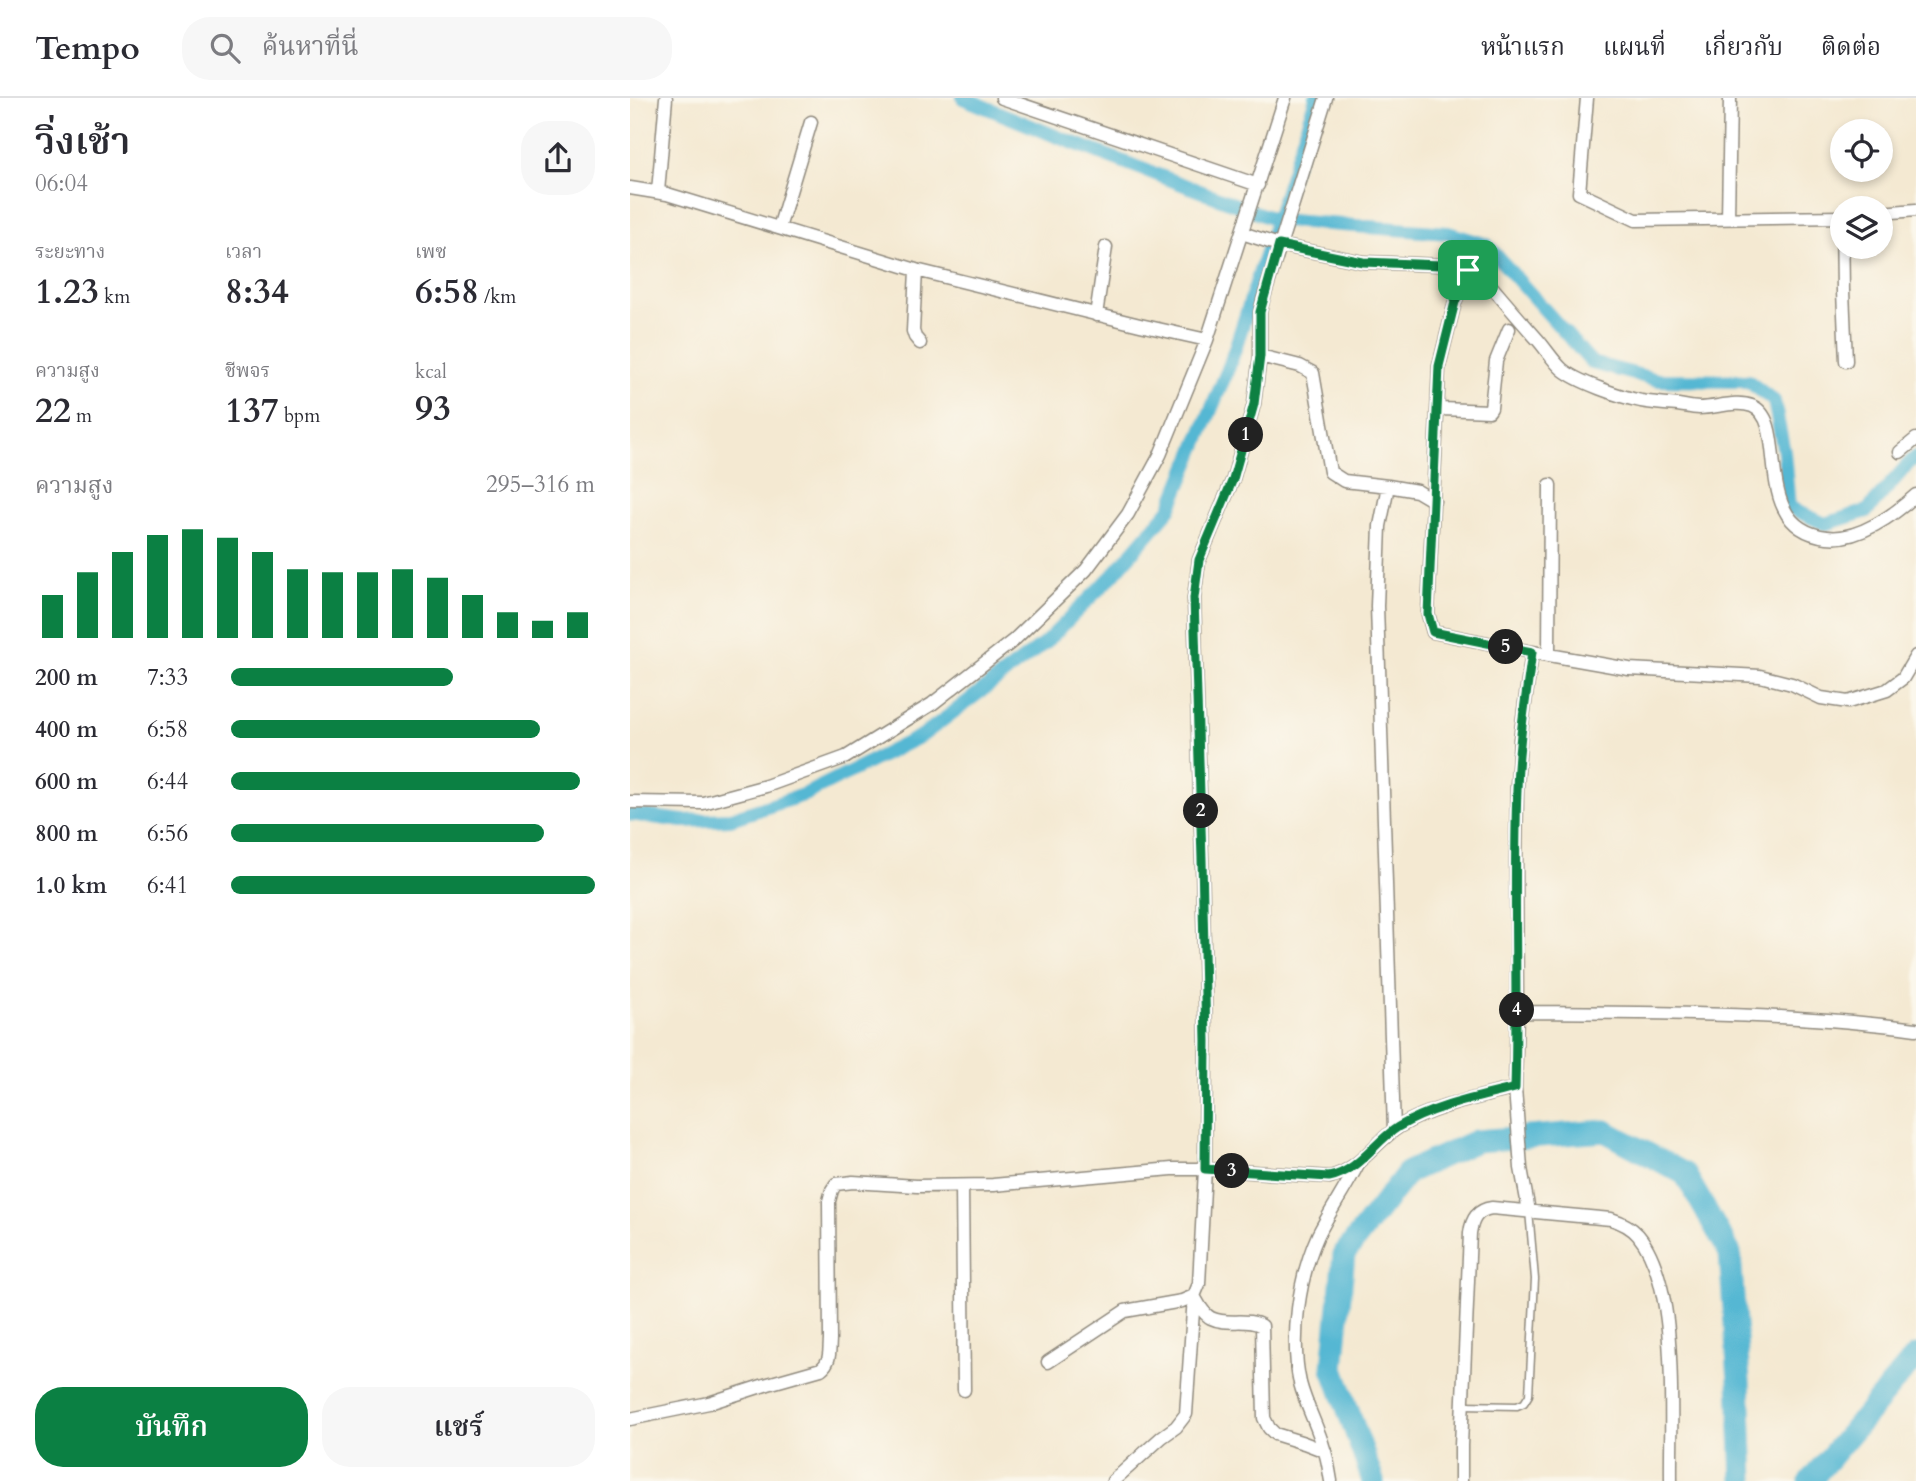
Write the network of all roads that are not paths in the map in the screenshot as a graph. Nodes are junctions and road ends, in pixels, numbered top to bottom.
1 (666, 98) edge
2 (1002, 98) edge
3 (1285, 98) edge
4 (1326, 98) edge
5 (1587, 98) edge
6 (1730, 98) edge
7 (811, 122) dead end
8 (630, 188) edge
9 (1256, 189) junction
10 (658, 192) junction
11 (1916, 210) edge
12 (1893, 212) edge
13 (1830, 217) edge
14 (1728, 219) junction
15 (779, 228) junction
16 (1244, 228) junction
17 (1281, 239) junction
18 (1106, 247) dead end
19 (1843, 259) edge
20 (916, 270) junction
21 (1468, 270) junction
22 (1096, 315) junction
23 (1509, 329) dead end
24 (1208, 340) junction
25 (920, 343) dead end
26 (1260, 356) junction
27 (1846, 361) dead end
28 (1437, 414) junction
29 (1916, 439) edge
30 (1900, 452) dead end
31 (1388, 485) junction
32 (1549, 485) dead end
33 (1916, 495) edge
34 (1434, 501) junction
35 (1532, 652) junction
36 (1549, 655) junction
37 (1916, 656) edge
38 (630, 802) edge
39 (1517, 1012) junction
40 (1916, 1029) edge
41 (1515, 1088) junction
42 (1394, 1130) junction
43 (1360, 1161) junction
44 (1205, 1169) junction
45 (962, 1186) junction
46 (1528, 1211) junction
47 (1194, 1296) junction
48 (1048, 1362) dead end
49 (964, 1390) dead end
50 (1463, 1405) junction
51 (630, 1419) edge
52 (1325, 1451) junction
53 (1113, 1481) edge
54 (1331, 1481) edge
55 (1461, 1481) edge
56 (1671, 1481) edge

1 - 10 street
2 - 9 street
3 - 9 street
4 - 17 street
5 - 14 street
6 - 14 street
7 - 15 street
8 - 10 street
9 - 16 street
10 - 15 street
11 - 12 street
13 - 14 street
15 - 20 street
16 - 17 street
16 - 24 street
17 - 21 street
17 - 26 street
18 - 22 street
19 - 27 street
20 - 22 street
20 - 25 street
21 - 28 street
21 - 33 street
22 - 24 street
23 - 28 street
24 - 38 street
26 - 31 street
26 - 44 street
28 - 34 street
29 - 30 street
31 - 34 street
31 - 42 street
32 - 36 street
34 - 35 street
35 - 36 street
35 - 39 street
36 - 37 street
39 - 40 street
39 - 41 street
41 - 42 street
41 - 46 street
42 - 43 street
43 - 44 street
43 - 52 street
44 - 45 street
44 - 47 street
45 - 49 street
45 - 51 street
46 - 50 street
46 - 50 lane
46 - 56 street
47 - 48 street
47 - 52 street
47 - 53 street
50 - 55 street
52 - 54 street

